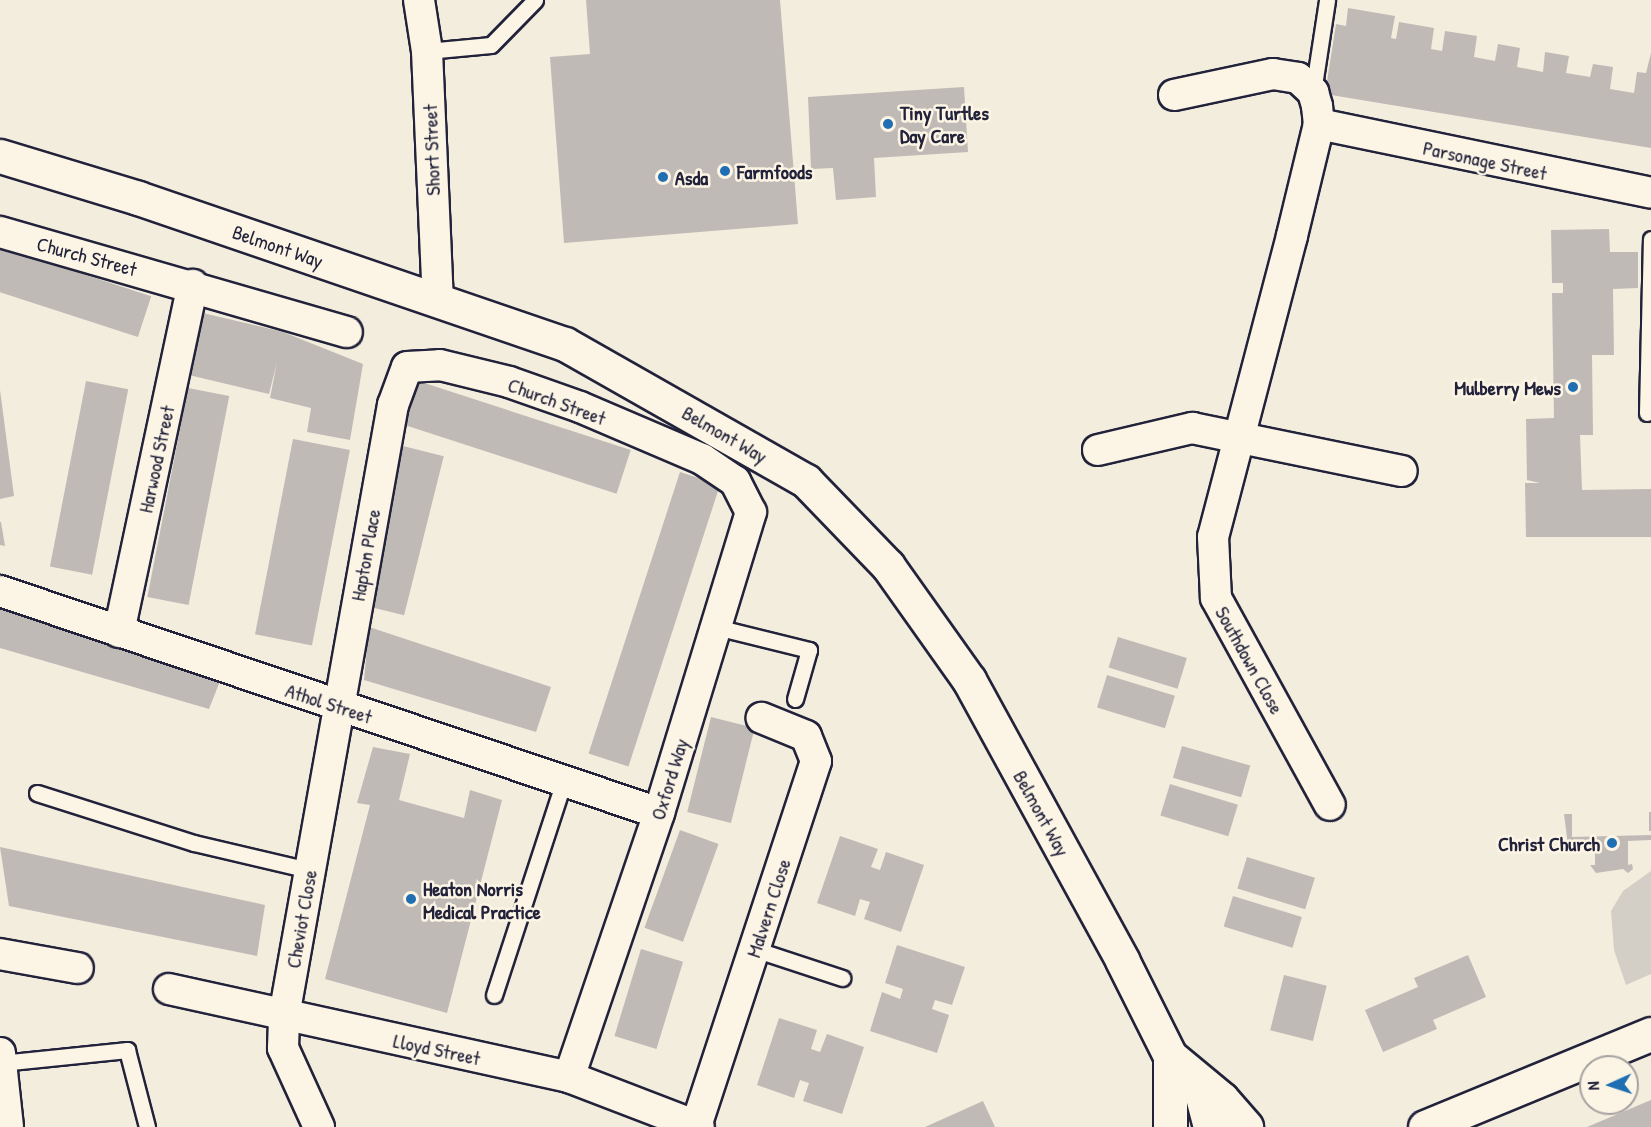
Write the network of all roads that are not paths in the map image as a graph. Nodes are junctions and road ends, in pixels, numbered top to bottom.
1 (419, 0) edge
2 (535, 0) edge
3 (1327, 0) edge
4 (427, 51) junction
5 (1313, 92) junction
6 (1174, 95) dead end
7 (1319, 124) junction
8 (0, 156) edge
9 (1651, 193) edge
10 (0, 232) edge
11 (1651, 239) edge
12 (194, 285) junction
13 (438, 301) junction
14 (347, 332) dead end
15 (393, 405) joint
16 (1647, 413) dead end
17 (1242, 436) junction
18 (1098, 450) dead end
19 (1402, 471) dead end
20 (735, 481) joint
21 (0, 591) edge
22 (716, 627) junction
23 (119, 632) junction
24 (795, 699) dead end
25 (338, 705) junction
26 (762, 718) dead end
27 (564, 781) junction
28 (37, 794) dead end
29 (1330, 805) dead end
30 (659, 813) junction
31 (309, 870) junction
32 (754, 949) junction
33 (0, 954) edge
34 (78, 968) dead end
35 (842, 978) dead end
36 (169, 989) dead end
37 (494, 995) dead end
38 (284, 1016) junction
39 (1651, 1034) edge
40 (1170, 1056) junction
41 (1, 1058) edge
42 (568, 1077) junction
43 (1198, 1081) junction
44 (697, 1126) edge
45 (8, 1127) edge
46 (147, 1127) edge
47 (319, 1127) edge
48 (1170, 1127) edge
49 (1210, 1127) edge
50 (1246, 1127) edge
51 (1425, 1127) edge

1 - 4 street, Short Street
2 - 4 lane
3 - 5 lane
4 - 13 street, Short Street
5 - 6 street
5 - 7 street
7 - 9 street, Parsonage Street
7 - 17 street, Southdown Close
8 - 13 main road, Belmont Way
10 - 12 street, Church Street
11 - 16 lane
12 - 14 street, Church Street
12 - 23 street, Harwood Street
13 - 40 main road, Belmont Way
15 - 20 street, Church Street
15 - 25 street, Hapton Place
17 - 18 street
17 - 19 street
17 - 29 street, Southdown Close
20 - 22 street, Oxford Way
21 - 23 street, Athol Street
22 - 24 lane
22 - 30 street, Oxford Way
23 - 25 street, Athol Street
25 - 27 street, Athol Street
25 - 31 street, Cheviot Close
26 - 32 street, Malvern Close
27 - 30 street, Athol Street
27 - 37 lane
28 - 31 lane
30 - 42 street, Oxford Way
31 - 38 street, Cheviot Close
32 - 35 lane
32 - 44 street, Malvern Close
33 - 34 street
36 - 38 street, Lloyd Street
38 - 42 street, Lloyd Street
38 - 47 street, Cheviot Close
39 - 51 main road
40 - 43 main road
40 - 48 main road
41 - 45 street
41 - 46 lane
42 - 44 street, Lloyd Street
43 - 49 main road
43 - 50 main road

